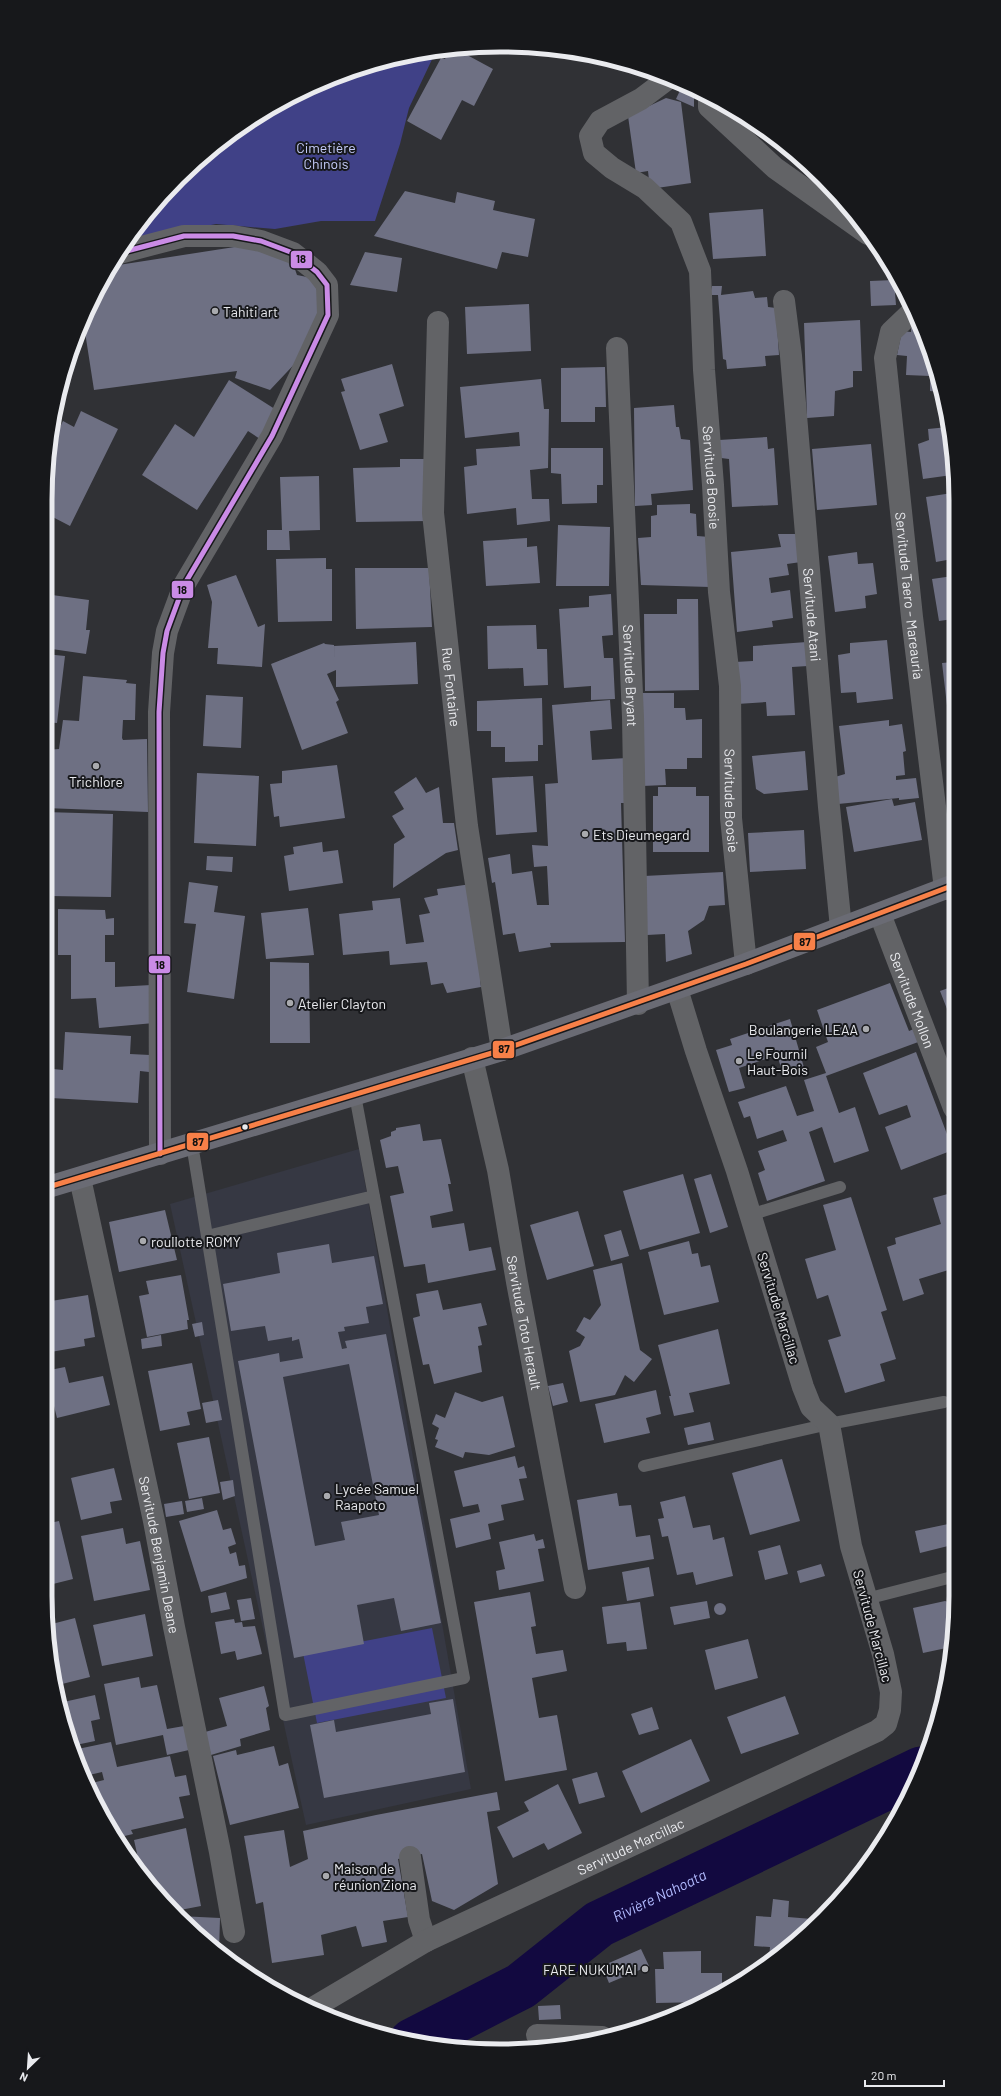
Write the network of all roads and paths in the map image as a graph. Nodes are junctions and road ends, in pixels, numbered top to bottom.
1 (663, 83) edge
2 (709, 103) edge
3 (853, 223) edge
4 (128, 251) edge
5 (784, 300) dead end
6 (909, 315) edge
7 (438, 322) dead end
8 (618, 348) dead end
9 (949, 887) edge
10 (880, 914) junction
11 (842, 928) junction
12 (746, 964) junction
13 (677, 989) junction
14 (638, 1004) junction
15 (502, 1050) junction
16 (472, 1058) junction
17 (355, 1095) junction
18 (949, 1095) edge
19 (192, 1144) junction
20 (160, 1154) junction
21 (80, 1178) junction
22 (52, 1186) edge
23 (840, 1187) dead end
24 (374, 1196) junction
25 (750, 1215) junction
26 (207, 1236) junction
27 (944, 1402) dead end
28 (829, 1424) junction
29 (644, 1466) dead end
30 (949, 1578) edge
31 (574, 1588) dead end
32 (866, 1599) junction
33 (410, 1857) dead end
34 (234, 1932) dead end
35 (426, 1941) junction
36 (318, 2005) edge
37 (537, 2035) dead end
38 (580, 2036) edge

1 - 12 street, Servitude Boosie
2 - 3 street
4 - 20 street
5 - 11 street, Servitude Atani
6 - 9 street, Servitude Taero - Mareauria
7 - 15 street, Rue Fontaine
8 - 14 street, Servitude Bryant
9 - 10 main road
10 - 11 main road
10 - 18 street, Servitude Mollon
11 - 12 main road
12 - 13 main road
13 - 14 main road
13 - 25 street, Servitude Marcillac
14 - 15 main road
15 - 16 main road
16 - 17 main road
16 - 31 street, Servitude Toto Herault
17 - 19 main road
17 - 24 lane
19 - 20 main road
19 - 26 lane
20 - 21 main road
21 - 22 main road
21 - 34 street, Servitude Benjamin Deane
23 - 25 lane
24 - 26 lane
24 - 26 lane
25 - 28 street, Servitude Marcillac
27 - 28 lane
28 - 29 lane
28 - 32 street, Servitude Marcillac
30 - 32 lane
32 - 35 street, Servitude Marcillac
33 - 35 street
35 - 36 street, Servitude Marcillac
37 - 38 street

